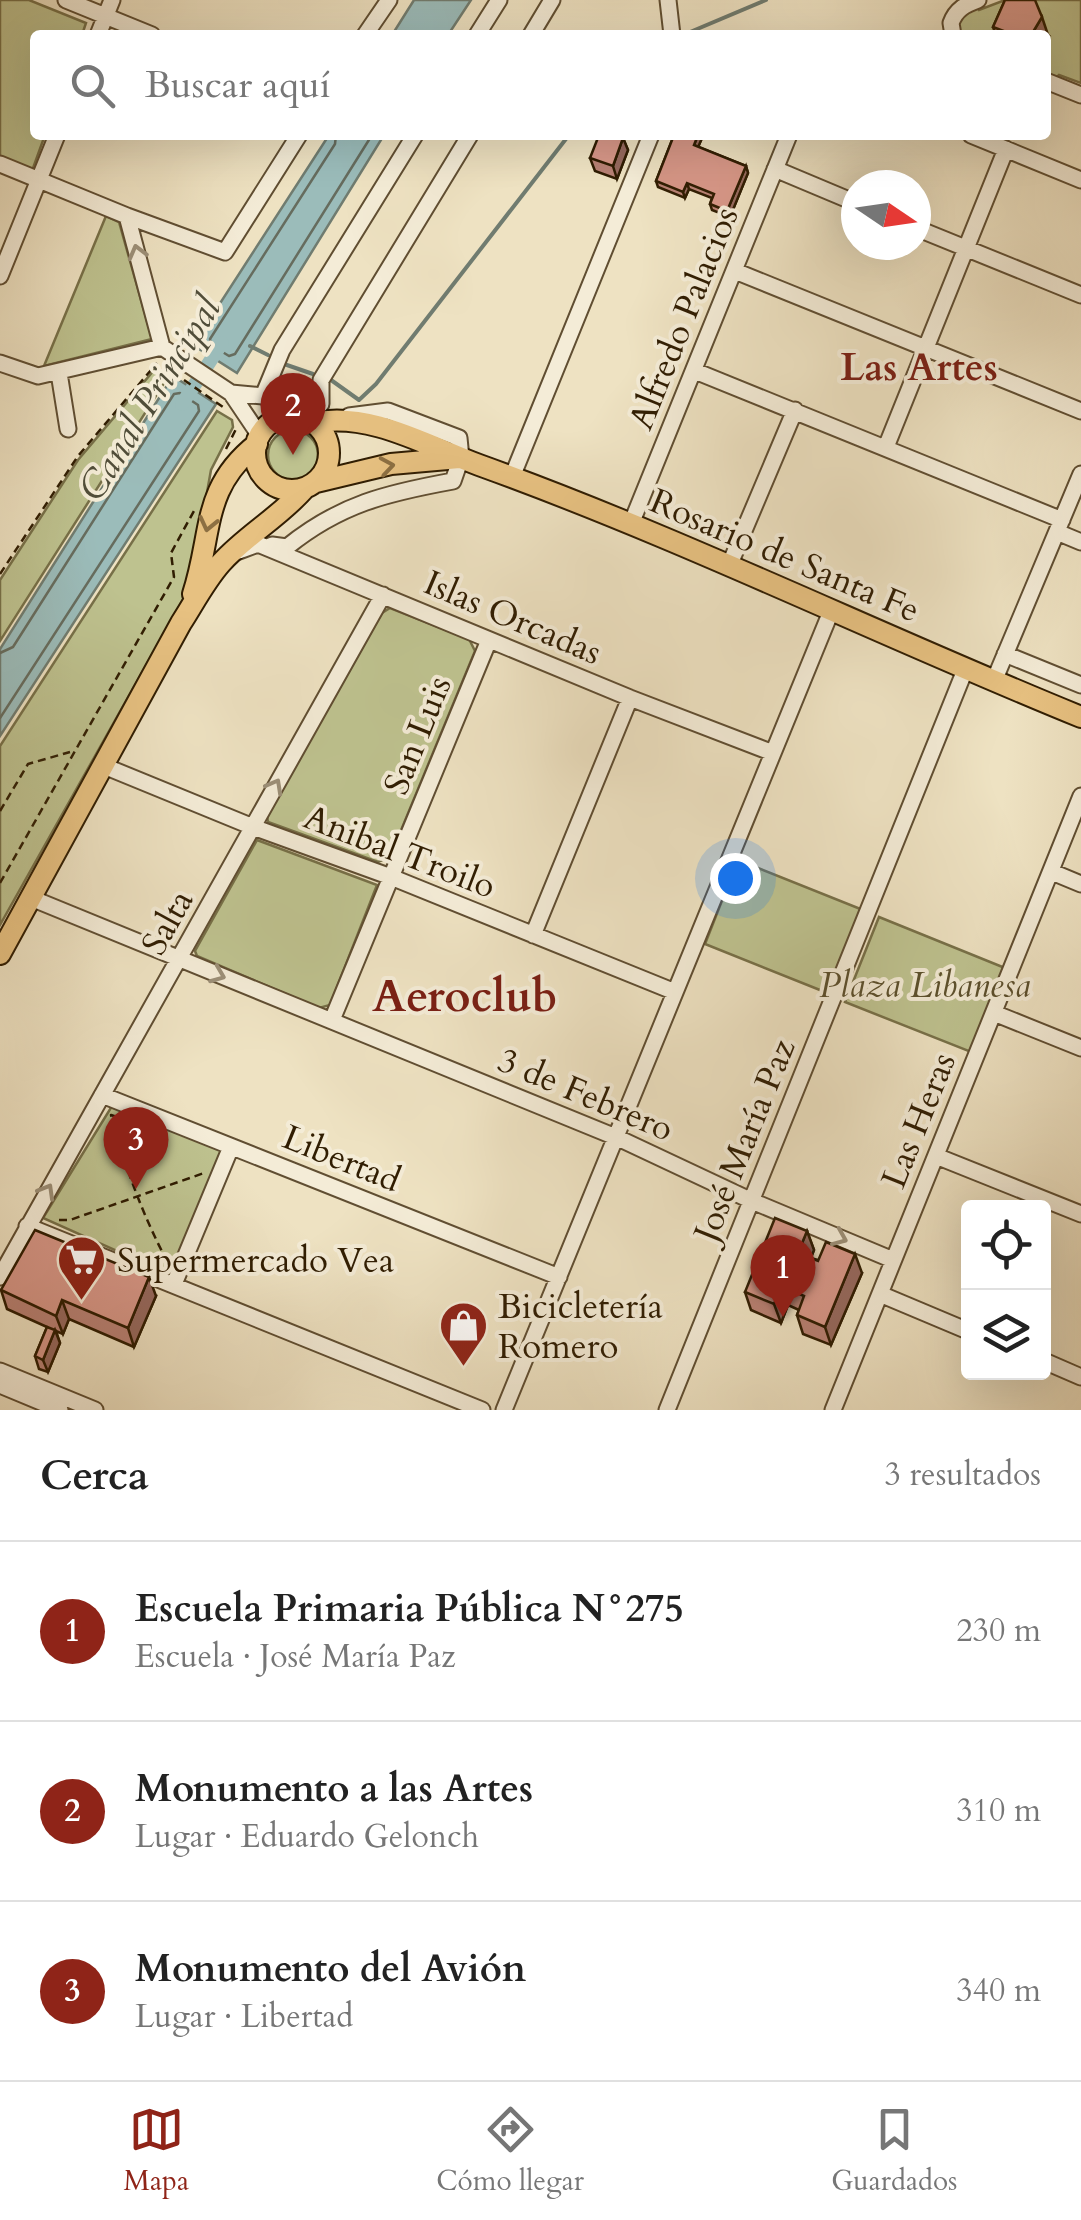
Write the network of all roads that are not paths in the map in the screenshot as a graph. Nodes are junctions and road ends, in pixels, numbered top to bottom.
1 (66, 0) edge
2 (112, 0) edge
3 (388, 0) edge
4 (498, 0) edge
5 (552, 0) edge
6 (668, 0) edge
7 (978, 0) edge
8 (106, 16) junction
9 (100, 30) edge
10 (140, 30) edge
11 (368, 30) edge
12 (480, 30) edge
13 (533, 30) edge
14 (672, 30) edge
15 (952, 30) edge
16 (1051, 83) edge
17 (1081, 95) edge
18 (55, 140) edge
19 (296, 140) edge
20 (412, 140) edge
21 (467, 140) edge
22 (649, 140) edge
23 (787, 140) edge
24 (984, 140) edge
25 (1006, 148) junction
26 (0, 164) edge
27 (776, 169) junction
28 (39, 180) junction
29 (1081, 180) edge
30 (841, 197) edge
31 (127, 216) junction
32 (931, 234) edge
33 (965, 249) junction
34 (734, 271) junction
35 (0, 276) edge
36 (1081, 295) edge
37 (925, 348) junction
38 (171, 358) junction
39 (0, 362) edge
40 (695, 371) junction
41 (59, 373) junction
42 (231, 393) junction
43 (263, 396) junction
44 (795, 410) junction
45 (1081, 410) edge
46 (305, 419) junction
47 (68, 429) dead end
48 (259, 440) junction
49 (886, 448) junction
50 (462, 458) junction
51 (1081, 474) edge
52 (512, 477) junction
53 (310, 485) junction
54 (631, 524) junction
55 (1060, 526) junction
56 (1081, 542) edge
57 (258, 544) junction
58 (230, 554) junction
59 (729, 566) junction
60 (383, 595) junction
61 (832, 609) junction
62 (181, 623) junction
63 (489, 640) junction
64 (1004, 654) junction
65 (965, 670) junction
66 (994, 681) junction
67 (1081, 685) edge
68 (630, 698) junction
69 (1081, 717) edge
70 (773, 753) junction
71 (104, 766) junction
72 (1081, 796) edge
73 (253, 827) junction
74 (1052, 872) junction
75 (391, 877) junction
76 (1081, 884) edge
77 (31, 898) junction
78 (534, 934) junction
79 (0, 954) edge
80 (180, 960) junction
81 (675, 992) junction
82 (994, 1013) junction
83 (332, 1020) junction
84 (1081, 1048) edge
85 (102, 1095) junction
86 (618, 1138) junction
87 (231, 1146) junction
88 (936, 1156) junction
89 (752, 1201) junction
90 (1081, 1214) edge
91 (27, 1226) junction
92 (893, 1260) junction
93 (172, 1276) junction
94 (0, 1277) edge
95 (559, 1277) junction
96 (880, 1294) junction
97 (961, 1327) edge
98 (1051, 1365) edge
99 (0, 1371) edge
100 (1081, 1377) edge
101 (0, 1385) edge
102 (60, 1410) edge
103 (95, 1410) edge
104 (482, 1410) edge
105 (504, 1410) edge
106 (667, 1410) edge
107 (833, 1410) edge

1 - 8 street
2 - 8 street
3 - 11 street
4 - 12 street
5 - 13 street
6 - 14 street
7 - 15 street
8 - 9 street
8 - 10 street
16 - 17 street
18 - 28 street
19 - 31 street
20 - 43 street
21 - 46 street
22 - 52 street
23 - 27 street, Alfredo Palacios
24 - 25 street
25 - 29 street
25 - 33 street
26 - 28 street
27 - 30 street
27 - 34 street, Alfredo Palacios
28 - 31 street
28 - 35 street
38 -> 31 street
32 - 33 street
33 - 36 street
33 - 37 street
34 - 37 street
34 - 40 street, Alfredo Palacios
37 - 45 street
37 - 49 street
38 - 41 street
38 - 42 street
39 - 41 street
40 - 44 street
40 - 54 street, Alfredo Palacios
41 - 47 street
42 - 43 street
42 - 48 street
43 - 46 street
44 - 49 street
44 - 59 street
46 - 48 main road
46 - 50 main road, Rosario de Santa Fe
46 - 53 main road
48 - 53 main road
48 -> 62 main road
49 - 55 street
50 - 52 main road, Rosario de Santa Fe
53 -> 50 main road, Rosario de Santa Fe
50 - 57 street
51 - 55 street
52 - 54 main road, Rosario de Santa Fe
53 - 58 main road
54 - 59 main road, Rosario de Santa Fe
55 - 56 street
55 - 64 street
57 - 58 street
57 - 60 street, Islas Orcadas
58 - 62 main road
59 - 61 main road, Rosario de Santa Fe
60 - 63 street, Islas Orcadas
73 -> 60 street, Salta
61 - 65 main road, Rosario de Santa Fe
61 - 70 street
62 - 71 main road
63 - 68 street, Islas Orcadas
63 - 75 street, San Luis
64 - 66 street
64 - 67 street
65 - 66 main road, Rosario de Santa Fe
65 - 89 street, José María Paz
66 - 69 main road, Rosario de Santa Fe
68 - 70 street, Islas Orcadas
68 - 78 street
70 - 81 street
71 - 73 street, Anibal Troilo
71 - 77 main road
72 - 74 street, Las Heras
73 - 75 street, Anibal Troilo
73 - 80 street, Salta
74 - 76 street
74 - 82 street, Las Heras
75 - 78 street, Anibal Troilo
75 - 83 street, San Luis
77 - 79 main road
77 - 80 street, 3 de Febrero
78 - 81 street, Anibal Troilo
80 -> 83 street, 3 de Febrero
80 - 85 street, Salta
81 - 86 street
82 - 84 street
82 - 88 street, Las Heras
83 - 86 street, 3 de Febrero
85 - 87 street, Libertad
91 -> 85 street, Salta
86 - 89 street, 3 de Febrero
86 - 95 street
87 - 93 street
87 - 95 street, Libertad
88 - 90 street
88 - 92 street, Las Heras
89 -> 92 street, 3 de Febrero
89 - 106 street, José María Paz
91 - 93 street
91 - 94 street, Salta
92 - 96 street, Las Heras
93 - 104 street
95 - 105 street
96 - 97 street
96 - 107 street, Las Heras
98 - 100 street
99 - 103 street
101 - 102 street

